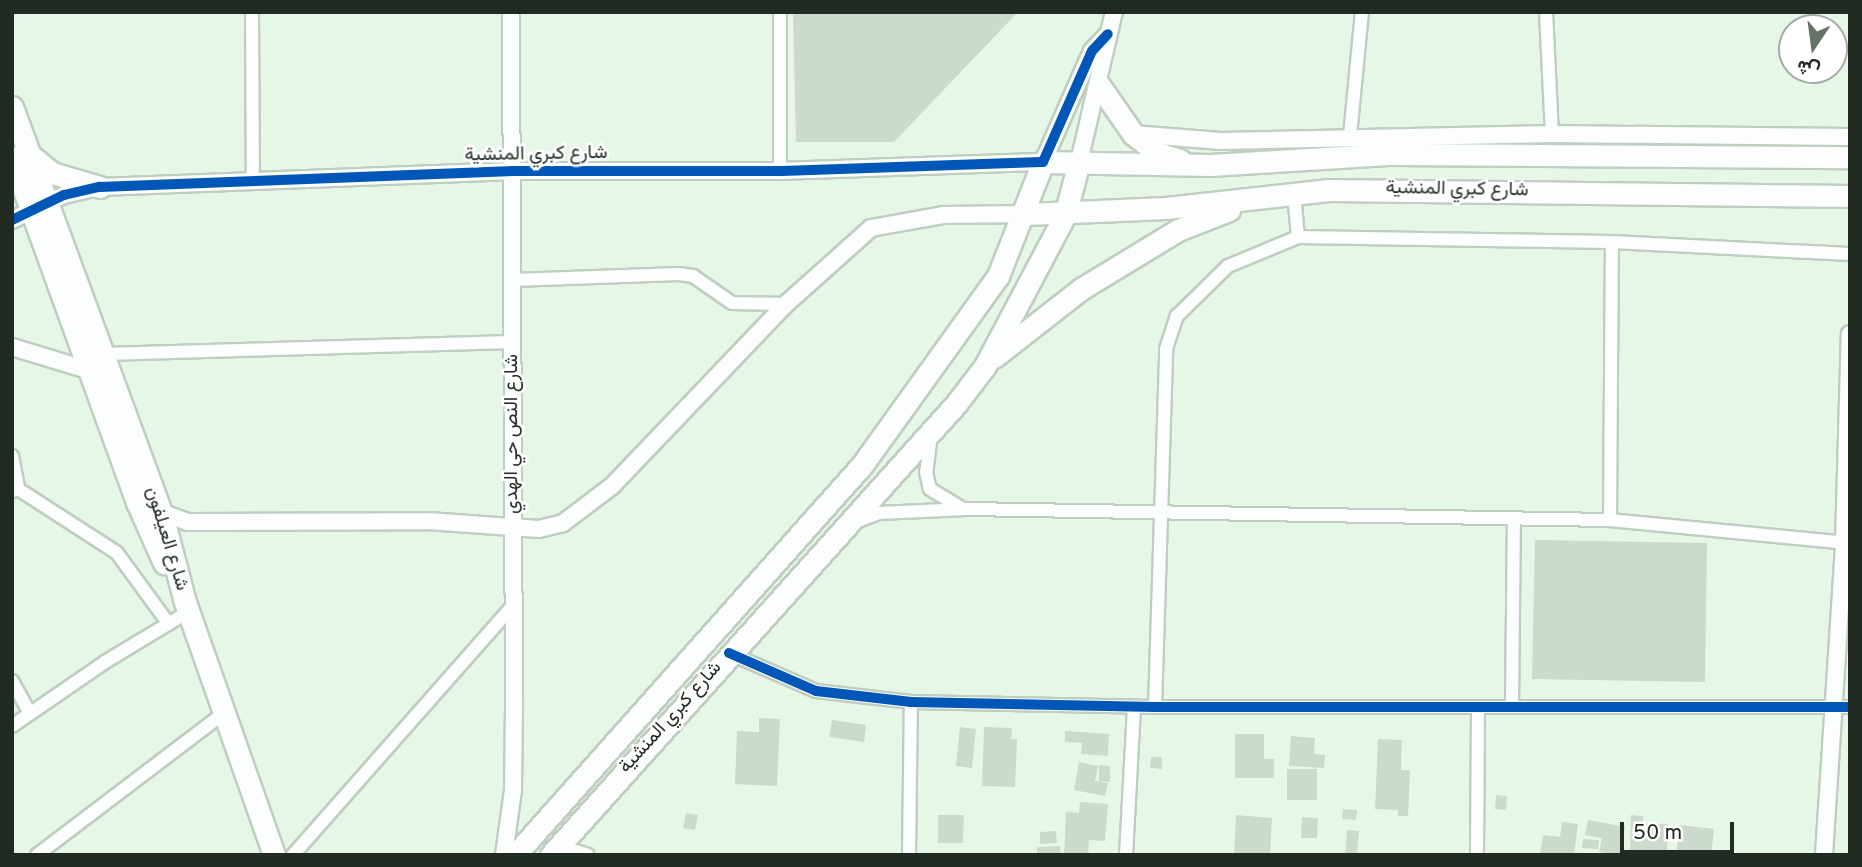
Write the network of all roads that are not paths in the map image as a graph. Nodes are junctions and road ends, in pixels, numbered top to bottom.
1 (252, 12) edge
2 (511, 12) edge
3 (780, 12) edge
4 (1114, 12) edge
5 (1362, 12) edge
6 (1546, 12) edge
7 (1108, 34) junction
8 (1100, 85) junction
9 (12, 107) edge
10 (1133, 134) junction
11 (1552, 134) junction
12 (1350, 136) junction
13 (1850, 138) edge
14 (21, 156) edge
15 (1850, 157) edge
16 (1043, 162) junction
17 (1079, 162) junction
18 (1210, 165) junction
19 (514, 171) junction
20 (780, 172) junction
21 (253, 182) junction
22 (100, 187) junction
23 (1294, 192) junction
24 (1272, 196) junction
25 (1850, 196) edge
26 (41, 205) junction
27 (1026, 214) junction
28 (1065, 215) junction
29 (12, 220) edge
30 (1298, 237) junction
31 (1612, 242) junction
32 (1850, 254) edge
33 (513, 280) junction
34 (786, 304) junction
35 (1850, 334) edge
36 (513, 342) junction
37 (12, 347) edge
38 (97, 363) junction
39 (985, 366) junction
40 (931, 434) junction
41 (12, 456) edge
42 (14, 488) edge
43 (137, 502) junction
44 (966, 509) junction
45 (1159, 513) junction
46 (162, 514) junction
47 (1514, 519) junction
48 (1610, 520) junction
49 (847, 525) junction
50 (513, 526) junction
51 (1847, 543) edge
52 (187, 607) junction
53 (512, 607) junction
54 (168, 623) junction
55 (729, 653) junction
56 (12, 681) edge
57 (911, 702) junction
58 (1512, 705) junction
59 (1134, 707) junction
60 (1155, 707) junction
61 (1478, 707) junction
62 (1842, 707) edge
63 (30, 713) junction
64 (223, 714) junction
65 (12, 726) edge
66 (272, 850) edge
67 (555, 850) edge
68 (37, 855) edge
69 (287, 855) edge
70 (293, 855) edge
71 (505, 855) edge
72 (514, 855) edge
73 (587, 855) edge
74 (909, 855) edge
75 (1126, 855) edge
76 (1477, 855) edge
77 (1824, 855) edge

1 - 21 street
2 - 19 street, شارع النص حي الهدي
3 - 20 street
4 - 7 street
5 - 12 street
6 - 11 street
7 - 8 street
7 - 16 street
8 - 10 main road
8 - 17 street
9 - 14 main road, شارع العيلفون
10 - 12 street
10 - 18 main road
11 - 12 street
11 - 13 street
14 - 22 main road
14 - 26 main road, شارع العيلفون
15 - 18 main road, شارع كبري المنشية
16 - 17 main road, شارع كبري المنشية
16 - 20 street, شارع كبري المنشية
16 - 27 main road, شارع كبري المنشية
17 - 18 main road, شارع كبري المنشية
17 - 28 main road, شارع كبري المنشية
19 - 20 street, شارع كبري المنشية
19 - 21 street, شارع كبري المنشية
19 - 33 street, شارع النص حي الهدي
21 - 22 street, شارع كبري المنشية
22 - 26 street, شارع كبري المنشية
23 - 24 main road, شارع كبري المنشية
23 - 25 main road, شارع كبري المنشية
23 - 30 street
24 - 28 main road, شارع كبري المنشية
24 - 39 main road
26 - 29 street, شارع كبري المنشية
26 - 38 main road, شارع العيلفون
27 - 28 main road, شارع كبري المنشية
27 - 34 street
27 - 72 main road, شارع كبري المنشية
28 - 39 main road, شارع كبري المنشية
30 - 31 street
30 - 45 street
31 - 32 street
31 - 48 street
33 - 34 street
33 - 36 street, شارع النص حي الهدي
34 - 50 street
35 - 51 street
36 - 38 street
36 - 50 street, شارع النص حي الهدي
37 - 38 street
38 - 43 main road, شارع العيلفون
38 - 46 main road, شارع العيلفون
39 - 40 main road, شارع كبري المنشية
40 - 44 street
40 - 49 main road, شارع كبري المنشية
41 - 42 street
42 - 54 street
43 - 46 street
43 - 52 main road, شارع العيلفون
44 - 45 street
44 - 49 street
45 - 47 street
45 - 60 street
46 - 50 street
46 - 52 main road, شارع العيلفون
47 - 48 street
47 - 58 street
48 - 51 street
49 - 55 main road, شارع كبري المنشية
50 - 53 street, شارع النص حي الهدي
51 - 62 street
52 - 54 street
52 - 64 main road
53 - 70 street
53 - 71 street, شارع النص حي الهدي
54 - 63 street
55 - 57 street
55 - 67 main road, شارع كبري المنشية
56 - 63 street
57 - 59 street
57 - 74 street
58 - 61 street
58 - 62 street
59 - 60 street
59 - 75 street
60 - 61 street
61 - 76 street
62 - 77 street
63 - 65 street
64 - 66 main road
64 - 68 street
66 - 69 main road
67 - 73 street

